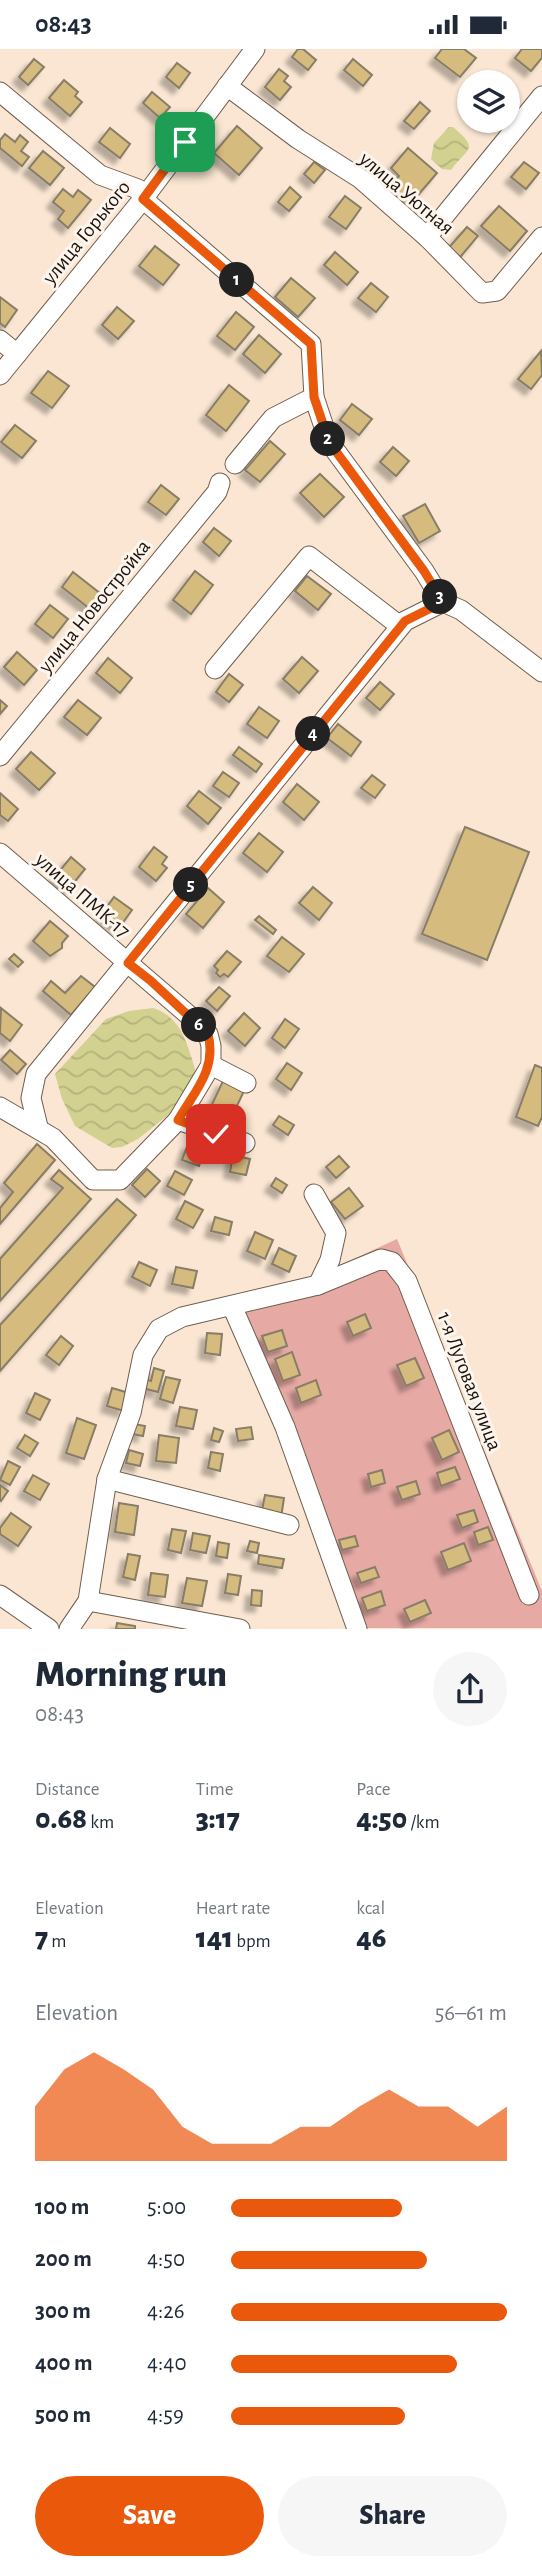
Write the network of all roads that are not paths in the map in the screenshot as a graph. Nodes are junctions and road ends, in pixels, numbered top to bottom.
1 (255, 49) edge
2 (227, 86) junction
3 (0, 92) edge
4 (542, 96) edge
5 (143, 199) junction
6 (428, 237) junction
7 (542, 237) edge
8 (0, 340) edge
9 (17, 354) junction
10 (0, 375) edge
11 (314, 397) junction
12 (234, 464) dead end
13 (220, 483) dead end
14 (443, 602) junction
15 (400, 626) junction
16 (215, 669) dead end
17 (542, 672) edge
18 (0, 756) edge
19 (0, 853) edge
20 (128, 963) junction
21 (211, 1065) junction
22 (246, 1083) dead end
23 (0, 1107) edge
24 (178, 1120) junction
25 (38, 1127) junction
26 (245, 1143) dead end
27 (314, 1194) dead end
28 (318, 1285) junction
29 (232, 1305) junction
30 (107, 1479) junction
31 (289, 1525) dead end
32 (0, 1595) edge
33 (529, 1595) dead end
34 (88, 1601) junction
35 (49, 1629) edge
36 (69, 1629) edge
37 (240, 1629) edge
38 (356, 1629) edge

1 - 2 street, улица Горького
2 - 5 street, улица Горького
2 - 6 street, улица Уютная
3 - 5 street
4 - 6 street
5 - 9 street, улица Горького
5 - 11 street
6 - 7 street, улица Уютная
8 - 9 street
9 - 10 street, улица Горького
11 - 12 street
11 - 14 street
13 - 18 street, улица Новостройка
14 - 15 street
14 - 17 street
15 - 16 street
15 - 20 street
19 - 20 street, улица ПМК-17
20 - 21 street, улица ПМК-17
20 - 25 street
21 - 22 street
21 - 24 street
23 - 25 street
24 - 25 street
24 - 26 street
27 - 28 street
28 - 29 street
28 - 33 street, 1-я Луговая улица
29 - 30 street
29 - 38 street
30 - 31 street
30 - 34 street
32 - 35 street
34 - 36 street
34 - 37 street

